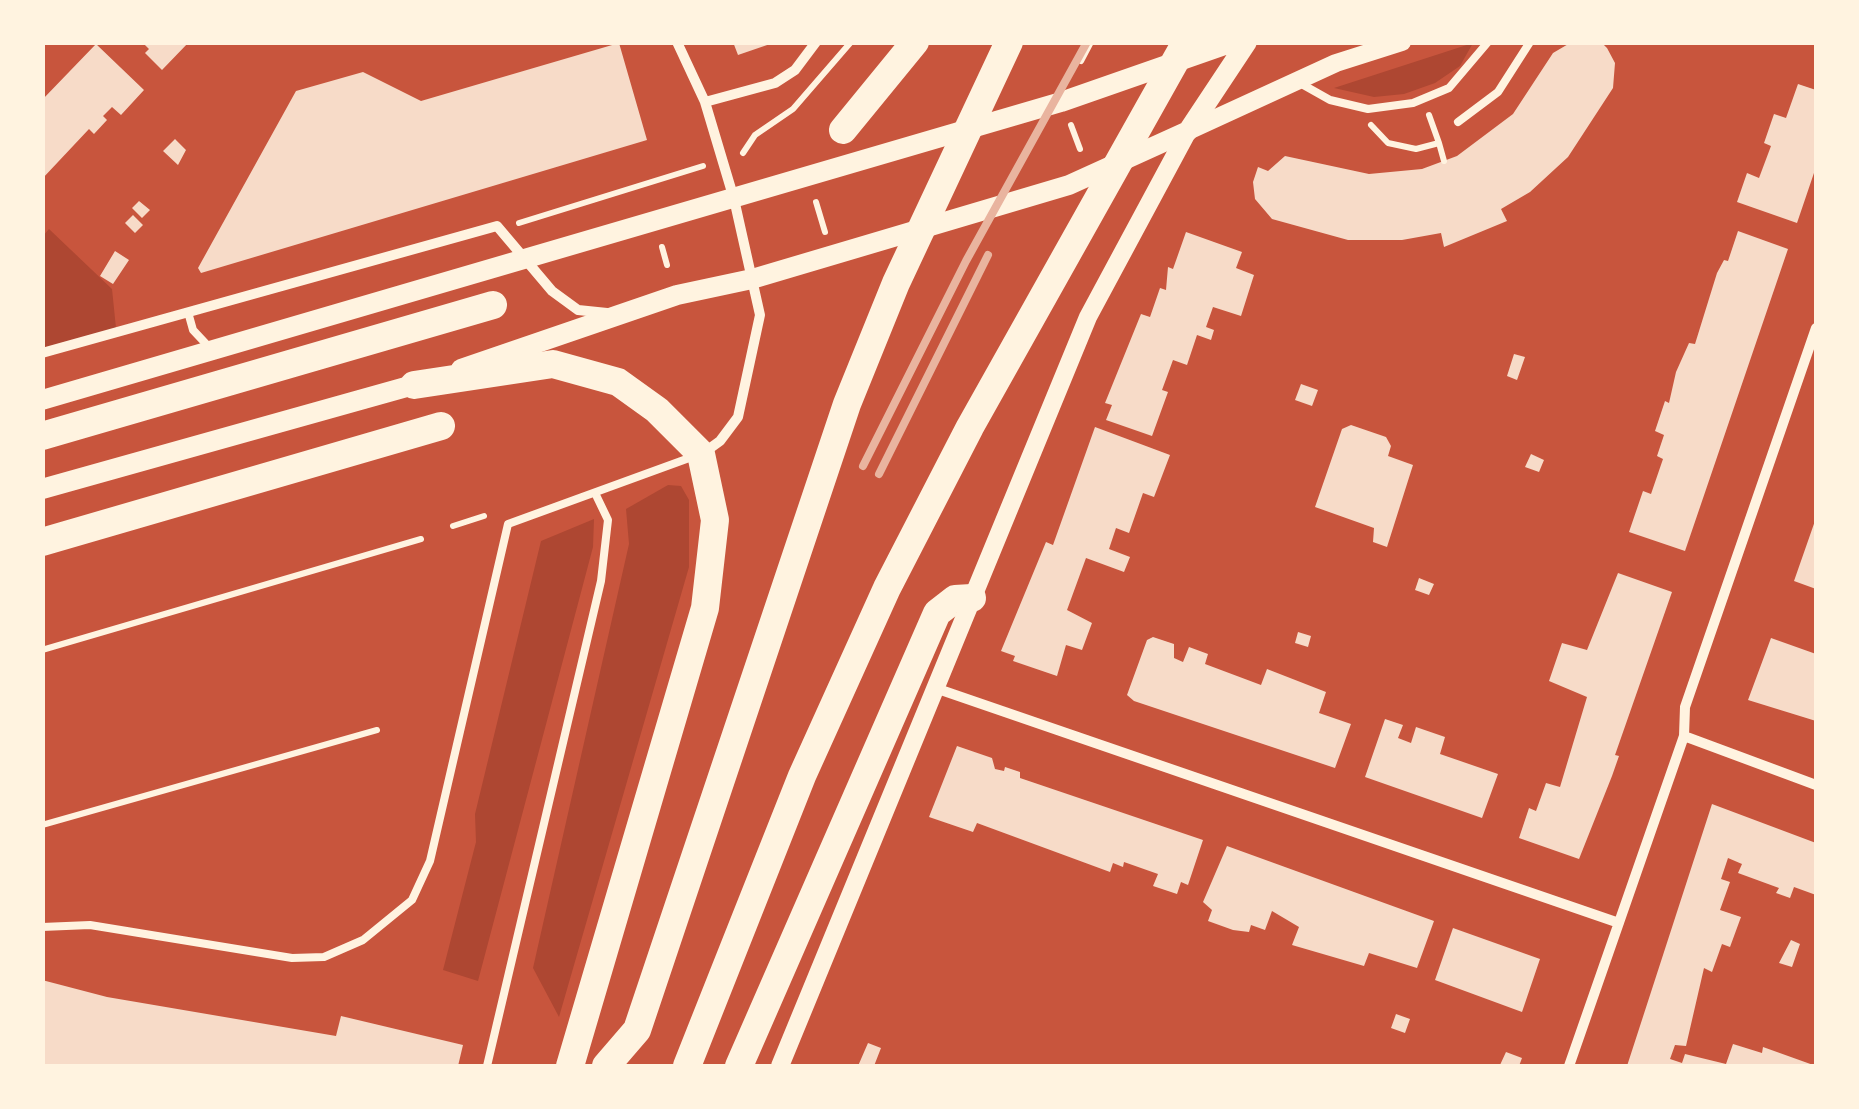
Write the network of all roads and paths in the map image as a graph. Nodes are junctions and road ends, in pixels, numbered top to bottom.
1 (676, 42) edge
2 (816, 42) edge
3 (916, 42) edge
4 (1010, 42) edge
5 (1091, 42) edge
6 (1232, 42) edge
7 (1247, 42) edge
8 (1402, 42) edge
9 (1488, 42) edge
10 (1530, 42) edge
11 (1197, 47) edge
12 (1081, 61) dead end
13 (1298, 82) junction
14 (705, 102) junction
15 (1067, 115) dead end
16 (1369, 120) dead end
17 (1458, 122) dead end
18 (842, 130) dead end
19 (1188, 132) junction
20 (1435, 132) dead end
21 (1439, 143) junction
22 (1080, 149) dead end
23 (1444, 162) dead end
24 (734, 199) junction
25 (816, 202) dead end
26 (826, 233) dead end
27 (523, 256) junction
28 (752, 279) junction
29 (493, 305) dead end
30 (188, 312) junction
31 (614, 315) junction
32 (1816, 328) edge
33 (193, 330) junction
34 (211, 350) junction
35 (42, 354) edge
36 (186, 358) junction
37 (414, 385) junction
38 (42, 400) edge
39 (442, 426) dead end
40 (42, 436) edge
41 (701, 454) junction
42 (42, 489) edge
43 (596, 495) junction
44 (484, 516) dead end
45 (452, 526) dead end
46 (421, 539) dead end
47 (42, 542) edge
48 (972, 598) junction
49 (42, 650) edge
50 (938, 689) junction
51 (377, 730) dead end
52 (1684, 736) junction
53 (1816, 785) edge
54 (42, 825) edge
55 (1619, 923) junction
56 (42, 927) edge
57 (487, 1066) edge
58 (570, 1066) edge
59 (606, 1066) edge
60 (687, 1066) edge
61 (739, 1066) edge
62 (780, 1066) edge
63 (1569, 1066) edge

1 - 14 street
2 - 14 street
3 - 18 highway
4 - 59 highway
5 - 12 path
6 - 11 main road
7 - 19 main road
8 - 13 street
9 - 13 lane
10 - 17 lane
11 - 24 main road
11 - 60 highway
13 - 19 street
14 - 24 street
15 - 22 path
16 - 21 path
19 - 28 main road
19 - 48 street
20 - 21 path
21 - 23 path
24 - 27 main road
24 - 28 street
25 - 26 path
27 - 30 street
27 - 31 street
27 - 34 main road
28 - 31 main road
28 - 41 street
29 - 40 highway
30 - 33 lane
30 - 35 street
31 - 37 main road
32 - 52 street
33 - 34 lane
33 - 36 lane
34 - 36 main road
36 - 38 main road
37 - 41 highway
37 - 42 main road
39 - 47 highway
41 - 43 lane
41 - 58 highway
43 - 56 lane
43 - 57 lane
44 - 45 path
46 - 49 path
48 - 50 street
48 - 61 highway
50 - 55 street
50 - 62 street
51 - 54 path
52 - 53 street
52 - 55 street
55 - 63 street

